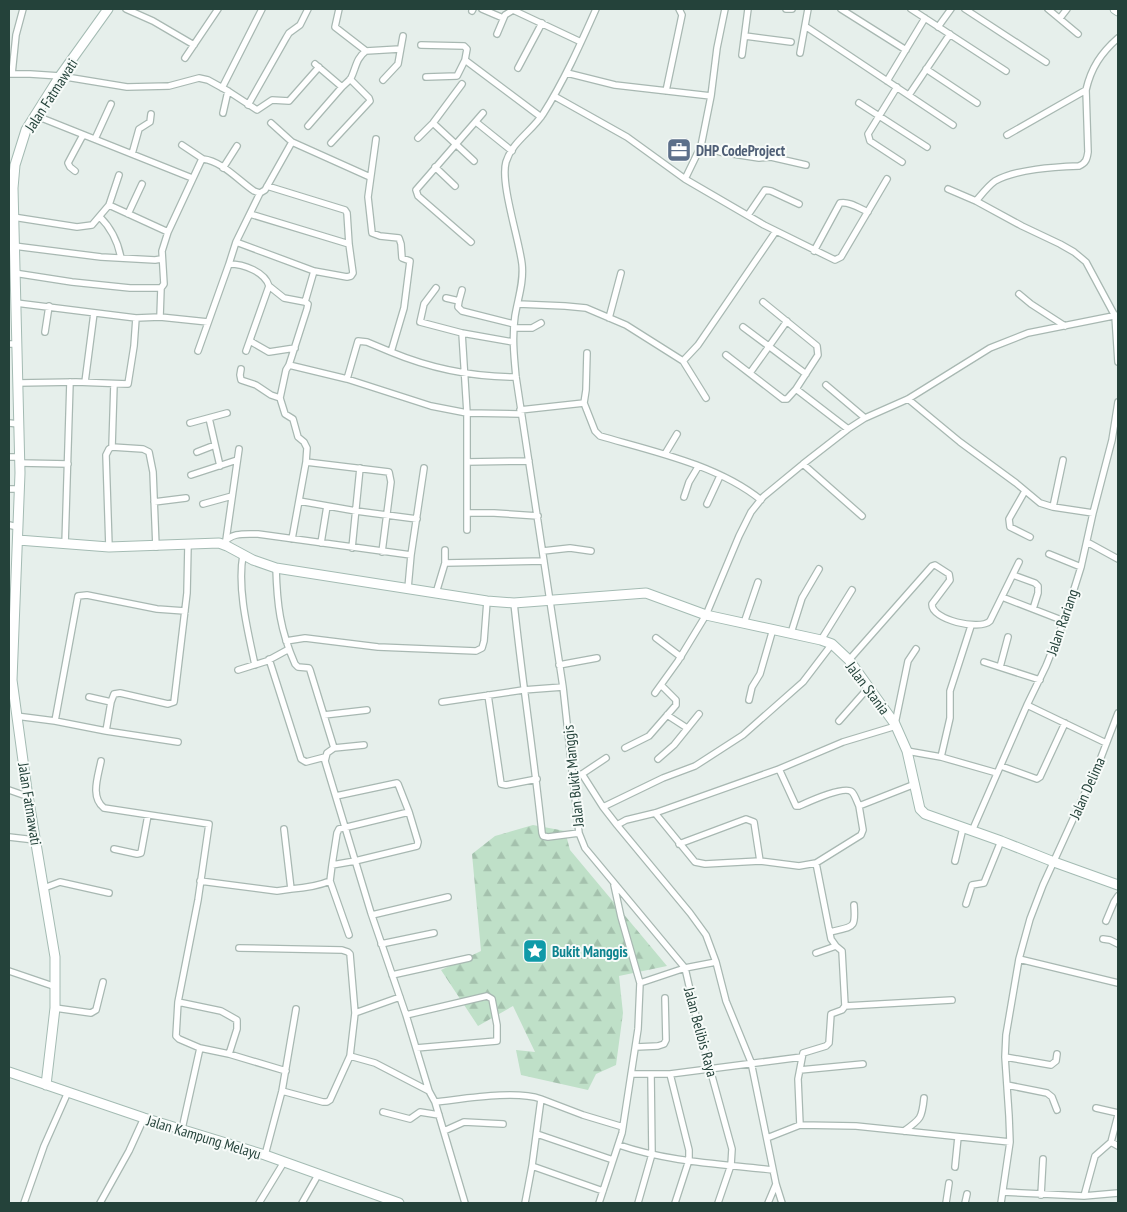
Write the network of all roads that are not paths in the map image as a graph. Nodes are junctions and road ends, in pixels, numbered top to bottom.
1 (23, 9) edge
2 (108, 9) edge
3 (126, 9) edge
4 (218, 9) edge
5 (262, 9) edge
6 (308, 9) edge
7 (339, 9) edge
8 (482, 9) edge
9 (596, 9) edge
10 (679, 9) edge
11 (724, 9) edge
12 (748, 9) edge
13 (808, 9) edge
14 (841, 9) edge
15 (911, 9) edge
16 (951, 9) edge
17 (965, 9) edge
18 (1048, 9) edge
19 (1067, 9) edge
20 (503, 18) junction
21 (925, 18) junction
22 (1060, 18) junction
23 (542, 23) junction
24 (805, 26) junction
25 (938, 27) junction
26 (497, 34) dead end
27 (950, 34) junction
28 (1078, 34) dead end
29 (403, 36) dead end
30 (744, 36) junction
31 (1118, 38) edge
32 (581, 42) junction
33 (791, 42) dead end
34 (194, 45) junction
35 (421, 45) dead end
36 (400, 49) junction
37 (906, 50) junction
38 (366, 51) junction
39 (800, 53) dead end
40 (742, 55) dead end
41 (185, 58) dead end
42 (465, 60) junction
43 (1046, 62) dead end
44 (518, 68) dead end
45 (926, 69) junction
46 (1006, 71) dead end
47 (567, 73) junction
48 (10, 74) edge
49 (60, 76) junction
50 (426, 77) dead end
51 (350, 80) junction
52 (382, 80) dead end
53 (887, 81) junction
54 (462, 84) dead end
55 (342, 87) junction
56 (897, 87) junction
57 (225, 89) junction
58 (1086, 90) junction
59 (666, 91) junction
60 (909, 95) junction
61 (554, 96) junction
62 (711, 96) junction
63 (859, 103) dead end
64 (977, 103) dead end
65 (110, 104) dead end
66 (248, 106) junction
67 (223, 113) dead end
68 (483, 113) dead end
69 (152, 114) dead end
70 (34, 115) junction
71 (879, 115) junction
72 (541, 117) junction
73 (476, 122) junction
74 (271, 123) dead end
75 (433, 123) junction
76 (953, 125) dead end
77 (308, 126) dead end
78 (83, 135) junction
79 (1007, 135) dead end
80 (418, 138) dead end
81 (95, 139) junction
82 (376, 139) dead end
83 (292, 142) junction
84 (331, 143) dead end
85 (456, 144) junction
86 (182, 145) dead end
87 (237, 146) dead end
88 (701, 146) junction
89 (927, 147) dead end
90 (512, 150) junction
91 (132, 154) junction
92 (203, 159) junction
93 (474, 161) dead end
94 (902, 162) dead end
95 (806, 164) dead end
96 (435, 167) junction
97 (223, 168) junction
98 (75, 172) dead end
99 (119, 175) dead end
100 (370, 177) junction
101 (192, 178) junction
102 (685, 179) junction
103 (887, 179) dead end
104 (142, 184) dead end
105 (267, 186) junction
106 (455, 186) dead end
107 (948, 189) dead end
108 (260, 193) junction
109 (976, 201) junction
110 (799, 204) dead end
111 (109, 205) junction
112 (868, 212) junction
113 (128, 214) junction
114 (250, 214) junction
115 (748, 215) junction
116 (13, 217) junction
117 (100, 217) junction
118 (776, 231) junction
119 (168, 232) junction
120 (236, 242) junction
121 (471, 242) dead end
122 (349, 244) junction
123 (14, 246) junction
124 (814, 251) junction
125 (121, 258) junction
126 (161, 259) junction
127 (229, 264) junction
128 (314, 271) junction
129 (14, 273) junction
130 (621, 273) dead end
131 (269, 286) junction
132 (161, 288) junction
133 (436, 288) dead end
134 (462, 290) dead end
135 (1019, 294) dead end
136 (446, 298) dead end
137 (459, 301) junction
138 (305, 302) junction
139 (763, 302) dead end
140 (16, 303) junction
141 (518, 304) junction
142 (49, 306) junction
143 (94, 313) junction
144 (1117, 316) edge
145 (160, 317) junction
146 (136, 318) junction
147 (609, 318) junction
148 (787, 321) junction
149 (208, 322) junction
150 (541, 324) dead end
151 (514, 326) junction
152 (1065, 326) junction
153 (744, 327) dead end
154 (45, 332) dead end
155 (462, 333) junction
156 (250, 341) junction
157 (512, 342) junction
158 (13, 344) edge
159 (769, 347) junction
160 (294, 348) junction
161 (198, 351) dead end
162 (246, 351) dead end
163 (391, 352) junction
164 (587, 353) dead end
165 (726, 355) dead end
166 (683, 361) junction
167 (1118, 362) edge
168 (289, 365) junction
169 (241, 369) dead end
170 (750, 373) junction
171 (466, 374) junction
172 (806, 374) junction
173 (516, 377) junction
174 (347, 379) junction
175 (70, 382) junction
176 (85, 382) junction
177 (18, 383) junction
178 (114, 384) junction
179 (826, 385) dead end
180 (796, 389) junction
181 (280, 398) junction
182 (706, 398) dead end
183 (908, 400) junction
184 (1118, 402) edge
185 (584, 404) junction
186 (520, 412) junction
187 (227, 413) dead end
188 (467, 413) junction
189 (209, 418) junction
190 (866, 418) junction
191 (190, 422) dead end
192 (9, 423) edge
193 (19, 424) junction
194 (848, 429) junction
195 (677, 434) dead end
196 (1115, 441) edge
197 (215, 445) junction
198 (112, 447) junction
199 (239, 449) dead end
200 (197, 452) dead end
201 (665, 454) junction
202 (9, 457) edge
203 (20, 460) junction
204 (237, 460) junction
205 (1063, 460) dead end
206 (306, 462) junction
207 (467, 462) junction
208 (529, 462) junction
209 (68, 464) junction
210 (803, 464) junction
211 (220, 466) junction
212 (698, 467) junction
213 (360, 468) junction
214 (424, 468) dead end
215 (191, 475) dead end
216 (720, 476) junction
217 (9, 489) edge
218 (20, 489) junction
219 (1025, 491) junction
220 (232, 496) junction
221 (684, 497) dead end
222 (186, 498) dead end
223 (299, 500) junction
224 (761, 500) junction
225 (154, 502) junction
226 (203, 504) dead end
227 (707, 504) dead end
228 (327, 506) junction
229 (1054, 507) junction
230 (356, 511) junction
231 (467, 513) junction
232 (1093, 514) junction
233 (387, 516) junction
234 (538, 516) junction
235 (862, 516) dead end
236 (417, 519) junction
237 (14, 526) edge
238 (467, 530) dead end
239 (1030, 537) dead end
240 (292, 539) junction
241 (18, 540) junction
242 (224, 542) junction
243 (1087, 542) junction
244 (321, 543) junction
245 (65, 545) junction
246 (188, 545) junction
247 (109, 547) junction
248 (156, 547) junction
249 (352, 548) junction
250 (445, 550) dead end
251 (542, 551) junction
252 (382, 552) junction
253 (591, 552) dead end
254 (1048, 554) dead end
255 (243, 555) junction
256 (411, 555) junction
257 (1118, 559) edge
258 (544, 561) junction
259 (1020, 562) dead end
260 (445, 563) junction
261 (1081, 567) junction
262 (276, 568) junction
263 (819, 569) dead end
264 (1013, 575) junction
265 (758, 582) dead end
266 (408, 588) junction
267 (852, 590) dead end
268 (436, 593) junction
269 (12, 597) edge
270 (1002, 597) junction
271 (549, 600) junction
272 (487, 601) junction
273 (514, 602) junction
274 (1033, 609) junction
275 (185, 611) junction
276 (706, 614) junction
277 (1064, 621) junction
278 (744, 623) junction
279 (971, 626) junction
280 (773, 629) junction
281 (791, 633) junction
282 (1008, 637) dead end
283 (656, 638) dead end
284 (821, 640) junction
285 (286, 641) junction
286 (832, 644) junction
287 (289, 649) junction
288 (916, 649) dead end
289 (681, 657) junction
290 (597, 658) dead end
291 (269, 660) junction
292 (849, 660) junction
293 (984, 662) dead end
294 (255, 665) junction
295 (559, 665) junction
296 (1000, 667) junction
297 (238, 670) dead end
298 (10, 680) edge
299 (1040, 680) junction
300 (660, 686) junction
301 (563, 687) junction
302 (869, 687) junction
303 (523, 690) junction
304 (655, 693) dead end
305 (488, 695) junction
306 (89, 697) dead end
307 (749, 700) dead end
308 (111, 702) junction
309 (442, 702) dead end
310 (1027, 705) junction
311 (367, 710) dead end
312 (1118, 713) edge
313 (324, 714) junction
314 (699, 714) dead end
315 (667, 715) junction
316 (16, 716) junction
317 (55, 721) junction
318 (840, 721) dead end
319 (1065, 723) junction
320 (896, 725) junction
321 (687, 728) junction
322 (106, 732) junction
323 (178, 742) dead end
324 (1106, 743) junction
325 (364, 745) dead end
326 (334, 748) junction
327 (625, 748) dead end
328 (907, 751) junction
329 (325, 757) junction
330 (941, 757) junction
331 (606, 758) dead end
332 (658, 759) dead end
333 (101, 761) dead end
334 (1000, 766) junction
335 (779, 769) junction
336 (997, 773) junction
337 (582, 774) junction
338 (574, 776) junction
339 (536, 779) junction
340 (915, 784) junction
341 (9, 790) edge
342 (336, 796) junction
343 (29, 797) junction
344 (859, 806) junction
345 (603, 807) junction
346 (409, 812) junction
347 (655, 813) junction
348 (148, 815) junction
349 (617, 825) junction
350 (345, 828) junction
351 (284, 829) dead end
352 (967, 829) junction
353 (579, 833) junction
354 (9, 837) edge
355 (35, 840) junction
356 (1001, 841) junction
357 (679, 844) junction
358 (114, 849) dead end
359 (355, 861) junction
360 (760, 861) junction
361 (955, 861) dead end
362 (1054, 862) junction
363 (816, 863) junction
364 (332, 865) junction
365 (330, 881) junction
366 (200, 882) junction
367 (614, 883) junction
368 (1118, 885) edge
369 (44, 888) junction
370 (291, 889) junction
371 (109, 893) dead end
372 (448, 896) dead end
373 (1118, 896) edge
374 (966, 904) dead end
375 (854, 905) dead end
376 (372, 914) junction
377 (1106, 921) dead end
378 (434, 932) dead end
379 (830, 932) junction
380 (349, 935) dead end
381 (1102, 939) dead end
382 (381, 944) junction
383 (1118, 944) edge
384 (836, 946) junction
385 (239, 948) dead end
386 (816, 953) dead end
387 (469, 958) dead end
388 (1020, 959) junction
389 (716, 962) junction
390 (685, 968) junction
391 (9, 971) edge
392 (392, 975) junction
393 (103, 982) dead end
394 (640, 983) junction
395 (1118, 983) edge
396 (56, 987) junction
397 (400, 997) junction
398 (665, 998) dead end
399 (952, 1000) dead end
400 (178, 1002) junction
401 (845, 1006) junction
402 (55, 1008) junction
403 (296, 1009) dead end
404 (355, 1013) junction
405 (406, 1015) junction
406 (636, 1047) junction
407 (200, 1048) junction
408 (416, 1048) junction
409 (229, 1054) junction
410 (1057, 1054) dead end
411 (350, 1056) junction
412 (802, 1057) junction
413 (1004, 1057) junction
414 (751, 1062) junction
415 (863, 1064) dead end
416 (710, 1069) junction
417 (800, 1070) junction
418 (286, 1071) junction
419 (9, 1072) edge
420 (631, 1074) junction
421 (651, 1074) junction
422 (670, 1074) junction
423 (46, 1085) junction
424 (1007, 1085) junction
425 (282, 1091) junction
426 (429, 1091) junction
427 (68, 1092) junction
428 (541, 1098) junction
429 (924, 1098) dead end
430 (436, 1102) junction
431 (1096, 1108) dead end
432 (1057, 1110) dead end
433 (383, 1112) dead end
434 (1118, 1114) edge
435 (439, 1115) junction
436 (144, 1118) junction
437 (503, 1124) dead end
438 (800, 1125) junction
439 (624, 1127) junction
440 (182, 1129) junction
441 (444, 1131) junction
442 (904, 1131) junction
443 (537, 1134) junction
444 (958, 1136) junction
445 (767, 1138) junction
446 (1010, 1142) junction
447 (1111, 1142) junction
448 (619, 1146) junction
449 (1118, 1146) edge
450 (652, 1154) junction
451 (265, 1155) junction
452 (1042, 1159) dead end
453 (613, 1160) junction
454 (689, 1160) junction
455 (284, 1162) junction
456 (731, 1165) junction
457 (532, 1166) junction
458 (955, 1167) dead end
459 (773, 1170) junction
460 (318, 1175) junction
461 (949, 1183) dead end
462 (776, 1184) junction
463 (603, 1191) junction
464 (1003, 1192) junction
465 (1118, 1193) edge
466 (967, 1194) dead end
467 (1041, 1195) junction
468 (1084, 1196) junction
469 (24, 1203) edge
470 (100, 1203) edge
471 (259, 1203) edge
472 (302, 1203) edge
473 (399, 1203) edge
474 (466, 1203) edge
475 (527, 1203) edge
476 (599, 1203) edge
477 (638, 1203) edge
478 (675, 1203) edge
479 (718, 1203) edge
480 (768, 1203) edge
481 (782, 1203) edge
482 (946, 1203) edge
483 (965, 1203) edge
484 (1002, 1203) edge

1 - 48 street
2 - 49 street, Jalan Fatmawati
3 - 34 street
4 - 34 street
5 - 57 street
6 - 66 street
7 - 38 street
8 - 20 street
9 - 32 street
10 - 59 street
11 - 62 street
12 - 30 street
13 - 24 street
14 - 37 street
15 - 21 street
16 - 25 street
17 - 43 street
18 - 22 street
19 - 22 street
20 - 23 street
20 - 26 street
21 - 25 street
21 - 37 street
22 - 28 street
23 - 32 street
23 - 44 street
24 - 39 street
24 - 53 street
25 - 27 street
27 - 45 street
27 - 46 street
29 - 36 street
30 - 33 street
30 - 40 street
31 - 58 street
32 - 47 street
34 - 41 street
35 - 42 street
36 - 38 street
36 - 52 street
37 - 53 street
38 - 51 street
42 - 50 street
42 - 72 street
45 - 60 street
45 - 64 street
47 - 59 street
47 - 61 street
48 - 49 street
49 - 57 street
49 - 70 street, Jalan Fatmawati
51 - 55 street
51 - 84 street
53 - 56 street
54 - 75 street
55 - 66 street
55 - 77 street
56 - 60 street
56 - 71 street
57 - 66 street
57 - 67 street
58 - 79 street
58 - 109 street
59 - 62 street
60 - 76 street
61 - 72 street
61 - 102 street
62 - 88 street
63 - 71 street
65 - 81 street
68 - 73 street
69 - 91 street
70 - 78 street
70 - 116 street, Jalan Fatmawati
71 - 89 street
71 - 94 street
72 - 90 street
73 - 85 street
73 - 90 street
74 - 83 street
75 - 80 street
75 - 85 street
78 - 81 street
78 - 98 street
81 - 91 street
82 - 100 street
83 - 100 street
83 - 105 street
85 - 93 street
85 - 96 street
86 - 92 street
87 - 97 street
88 - 95 street
88 - 102 street
90 - 141 street, Jalan Bukit Manggis
91 - 101 street
92 - 97 street
92 - 101 street
96 - 106 street
96 - 121 street
97 - 108 street
99 - 111 street
100 - 163 street
101 - 119 street
102 - 115 street
103 - 112 street
104 - 113 street
105 - 108 street
105 - 122 street
107 - 109 street
108 - 114 street
109 - 144 street
110 - 115 street
111 - 113 street
111 - 117 street
112 - 124 street
112 - 124 street
113 - 119 street
114 - 120 street
114 - 122 street
115 - 118 street
116 - 117 street
116 - 123 street, Jalan Fatmawati
117 - 125 street
118 - 124 street
118 - 166 street
119 - 126 street
120 - 127 street
120 - 128 street
122 - 128 street
123 - 125 street
123 - 129 street, Jalan Fatmawati
125 - 126 street
126 - 132 street
127 - 131 street
127 - 149 street
128 - 138 street
129 - 132 street
129 - 140 street, Jalan Fatmawati
130 - 147 street
131 - 138 street
131 - 156 street
132 - 145 street
133 - 155 street
134 - 137 street
135 - 152 street
136 - 137 street
137 - 151 street
138 - 160 street
139 - 148 street
140 - 142 street
140 - 158 street, Jalan Fatmawati
141 - 147 street
141 - 151 street, Jalan Bukit Manggis
142 - 143 street
142 - 154 street
143 - 146 street
143 - 176 street
144 - 152 street
144 - 167 street
145 - 146 street
145 - 149 street
146 - 178 street
147 - 166 street
148 - 159 street
148 - 172 street
149 - 161 street
150 - 151 street
151 - 157 street, Jalan Bukit Manggis
152 - 183 street
153 - 159 street
155 - 157 street
155 - 171 street
156 - 160 street
156 - 162 street
157 - 173 street, Jalan Bukit Manggis
158 - 177 street, Jalan Fatmawati
159 - 170 street
159 - 172 street
160 - 168 street
163 - 171 street
163 - 174 street
164 - 185 street
165 - 170 street
166 - 182 street
168 - 174 street
168 - 181 street
169 - 181 street
170 - 180 street
171 - 173 street
171 - 188 street
172 - 180 street
173 - 186 street, Jalan Bukit Manggis
174 - 188 street
175 - 176 street
175 - 177 street
175 - 209 street
176 - 178 street
177 - 193 street, Jalan Fatmawati
178 - 198 street
179 - 190 street
180 - 194 street
181 - 206 street
183 - 190 street
183 - 219 street
184 - 196 street, Jalan Rariang
185 - 186 street
185 - 201 street
186 - 188 street
186 - 208 street, Jalan Bukit Manggis
187 - 189 street
188 - 207 street
189 - 191 street
189 - 197 street
190 - 194 street
192 - 193 street
193 - 203 street, Jalan Fatmawati
194 - 210 street
195 - 201 street
196 - 232 street, Jalan Rariang
197 - 200 street
197 - 211 street
198 - 225 street
198 - 247 street
199 - 204 street
201 - 212 street
202 - 203 street
203 - 209 street
203 - 218 street, Jalan Fatmawati
204 - 211 street
204 - 220 street
205 - 229 street
206 - 213 street
206 - 223 street
207 - 208 street
207 - 231 street
208 - 234 street, Jalan Bukit Manggis
209 - 245 street
210 - 224 street
210 - 235 street
211 - 215 street
212 - 216 street
212 - 221 street
213 - 230 street
213 - 233 street
214 - 236 street
216 - 224 street
216 - 227 street
217 - 218 street
218 - 237 street, Jalan Fatmawati
219 - 229 street
219 - 239 street
220 - 226 street
220 - 242 street
222 - 225 street
223 - 228 street
223 - 240 street
224 - 276 street
225 - 248 street
228 - 230 street
228 - 244 street
229 - 232 street
230 - 233 street
230 - 249 street
231 - 234 street
231 - 238 street
232 - 243 street, Jalan Rariang
233 - 236 street
233 - 252 street
234 - 251 street, Jalan Bukit Manggis
236 - 256 street
237 - 241 street, Jalan Fatmawati
240 - 242 street
240 - 244 street
241 - 245 street
241 - 269 street, Jalan Fatmawati
242 - 246 street
242 - 255 street, Jalan Stania
243 - 257 street
243 - 261 street, Jalan Rariang
244 - 249 street
245 - 247 street
246 - 248 street
246 - 275 street
247 - 248 street
249 - 252 street
250 - 260 street
251 - 253 street
251 - 258 street, Jalan Bukit Manggis
252 - 256 street
254 - 261 street
255 - 262 street, Jalan Stania
255 - 294 street
256 - 266 street
258 - 260 street
258 - 271 street, Jalan Bukit Manggis
259 - 264 street
260 - 268 street
261 - 277 street, Jalan Rariang
262 - 266 street, Jalan Stania
262 - 285 street
263 - 281 street
264 - 270 street
264 - 274 street
265 - 278 street
266 - 268 street, Jalan Stania
267 - 284 street
268 - 272 street, Jalan Stania
269 - 298 street, Jalan Fatmawati
270 - 274 street
270 - 279 street
271 - 273 street, Jalan Stania
271 - 276 street, Jalan Stania
271 - 295 street, Jalan Bukit Manggis
272 - 273 street, Jalan Stania
272 - 285 street
273 - 303 street
274 - 277 street
275 - 308 street
275 - 317 street
276 - 278 street, Jalan Stania
276 - 289 street
277 - 299 street, Jalan Rariang
278 - 280 street, Jalan Stania
279 - 292 street
279 - 330 street
280 - 281 street, Jalan Stania
280 - 307 street
281 - 284 street, Jalan Stania
282 - 296 street
283 - 289 street
284 - 286 street, Jalan Stania
285 - 287 street
286 - 292 street, Jalan Stania
286 - 345 street
287 - 291 street
287 - 313 street
288 - 320 street
289 - 300 street
290 - 295 street
291 - 294 street
291 - 329 street
292 - 302 street, Jalan Stania
293 - 296 street
294 - 297 street
295 - 301 street, Jalan Bukit Manggis
296 - 299 street
298 - 316 street, Jalan Fatmawati
299 - 310 street, Jalan Rariang
300 - 304 street
300 - 315 street
301 - 303 street
301 - 338 street, Jalan Bukit Manggis
302 - 318 street
302 - 320 street, Jalan Stania
303 - 305 street
303 - 339 street
305 - 309 street
305 - 339 street
306 - 308 street
308 - 322 street
310 - 319 street
310 - 334 street, Jalan Rariang
311 - 313 street
312 - 324 street, Jalan Delima
313 - 326 street
314 - 321 street
315 - 321 street
315 - 327 street
316 - 317 street
316 - 343 street, Jalan Fatmawati
317 - 322 street
319 - 324 street
319 - 334 street
320 - 328 street, Jalan Stania
320 - 335 street
321 - 332 street
322 - 323 street
324 - 362 street, Jalan Delima
325 - 326 street
326 - 329 street
328 - 330 street
328 - 340 street, Jalan Stania
329 - 342 street
330 - 336 street
331 - 337 street
333 - 348 street
334 - 336 street, Jalan Rariang
335 - 344 street
335 - 347 street
336 - 352 street, Jalan Rariang
337 - 338 street
337 - 345 street
338 - 353 street, Jalan Bukit Manggis
339 - 353 street
340 - 344 street
340 - 352 street, Jalan Stania
341 - 343 street
342 - 346 street
342 - 350 street
343 - 355 street, Jalan Fatmawati
344 - 363 street
345 - 349 street
346 - 350 street
346 - 359 street
347 - 349 street
347 - 357 street
348 - 358 street
348 - 366 street
349 - 389 street
350 - 359 street
350 - 364 street
351 - 370 street
352 - 356 street, Jalan Stania
352 - 361 street, Jalan Rariang
353 - 367 street, Jalan Bukit Manggis
354 - 355 street
355 - 369 street, Jalan Fatmawati
356 - 362 street, Jalan Stania
356 - 374 street
357 - 360 street
357 - 360 street
359 - 364 street
359 - 376 street
360 - 363 street
362 - 368 street, Jalan Stania
362 - 388 street, Jalan Delima
363 - 379 street
364 - 365 street
365 - 370 street
365 - 380 street
366 - 370 street
366 - 400 street
367 - 390 street, Jalan Belibis Raya
367 - 394 street, Jalan Bukit Manggis
369 - 371 street
369 - 396 street, Jalan Fatmawati
372 - 376 street
373 - 377 street
375 - 379 street
376 - 382 street
378 - 382 street
379 - 384 street
381 - 383 street
382 - 392 street
384 - 386 street
384 - 401 street
385 - 404 street
387 - 392 street
388 - 395 street
388 - 413 street, Jalan Delima
389 - 390 street
389 - 414 street
390 - 394 street
390 - 416 street, Jalan Belibis Raya
391 - 396 street
392 - 397 street
393 - 402 street
394 - 406 street, Jalan Bukit Manggis
396 - 402 street, Jalan Fatmawati
397 - 404 street
397 - 405 street
398 - 406 street
399 - 401 street
400 - 407 street
400 - 409 street
401 - 412 street
402 - 423 street, Jalan Fatmawati
403 - 418 street
404 - 411 street
405 - 408 street
405 - 408 street
406 - 420 street, Jalan Bukit Manggis
407 - 409 street
407 - 440 street
408 - 426 street
409 - 418 street
410 - 413 street
411 - 425 street
411 - 426 street
412 - 414 street
412 - 417 street
413 - 424 street, Jalan Delima
414 - 416 street
414 - 445 street
415 - 417 street
416 - 422 street
416 - 456 street, Jalan Belibis Raya
417 - 438 street
418 - 425 street
419 - 423 street, Jalan Kampung Melayu
420 - 421 street
420 - 439 street, Jalan Bukit Manggis
421 - 422 street
421 - 450 street
422 - 454 street
423 - 427 street, Jalan Kampung Melayu
424 - 432 street
424 - 446 street, Jalan Delima
425 - 451 street
426 - 430 street
427 - 436 street, Jalan Kampung Melayu
427 - 469 street
428 - 430 street
428 - 439 street
428 - 443 street
429 - 442 street
430 - 435 street
431 - 434 street
433 - 435 street
434 - 447 street
435 - 441 street
436 - 440 street, Jalan Kampung Melayu
436 - 470 street
437 - 441 street
438 - 442 street
438 - 445 street
439 - 448 street, Jalan Bukit Manggis
440 - 451 street, Jalan Kampung Melayu
441 - 474 street
442 - 444 street
443 - 453 street
443 - 457 street
444 - 446 street
444 - 458 street
445 - 459 street
446 - 464 street, Jalan Delima
447 - 449 street
447 - 468 street
448 - 450 street
448 - 453 street, Jalan Bukit Manggis
450 - 454 street
450 - 477 street
451 - 455 street, Jalan Kampung Melayu
452 - 467 street
453 - 463 street, Jalan Bukit Manggis
454 - 456 street
454 - 478 street
455 - 460 street, Jalan Kampung Melayu
455 - 471 street
456 - 459 street
456 - 479 street, Jalan Belibis Raya
457 - 463 street
457 - 475 street
459 - 462 street
460 - 472 street
460 - 473 street, Jalan Kampung Melayu
461 - 482 street
462 - 480 street
462 - 481 street
463 - 476 street, Jalan Bukit Manggis
464 - 467 street
464 - 484 street, Jalan Delima
465 - 468 street
466 - 483 street
467 - 468 street

